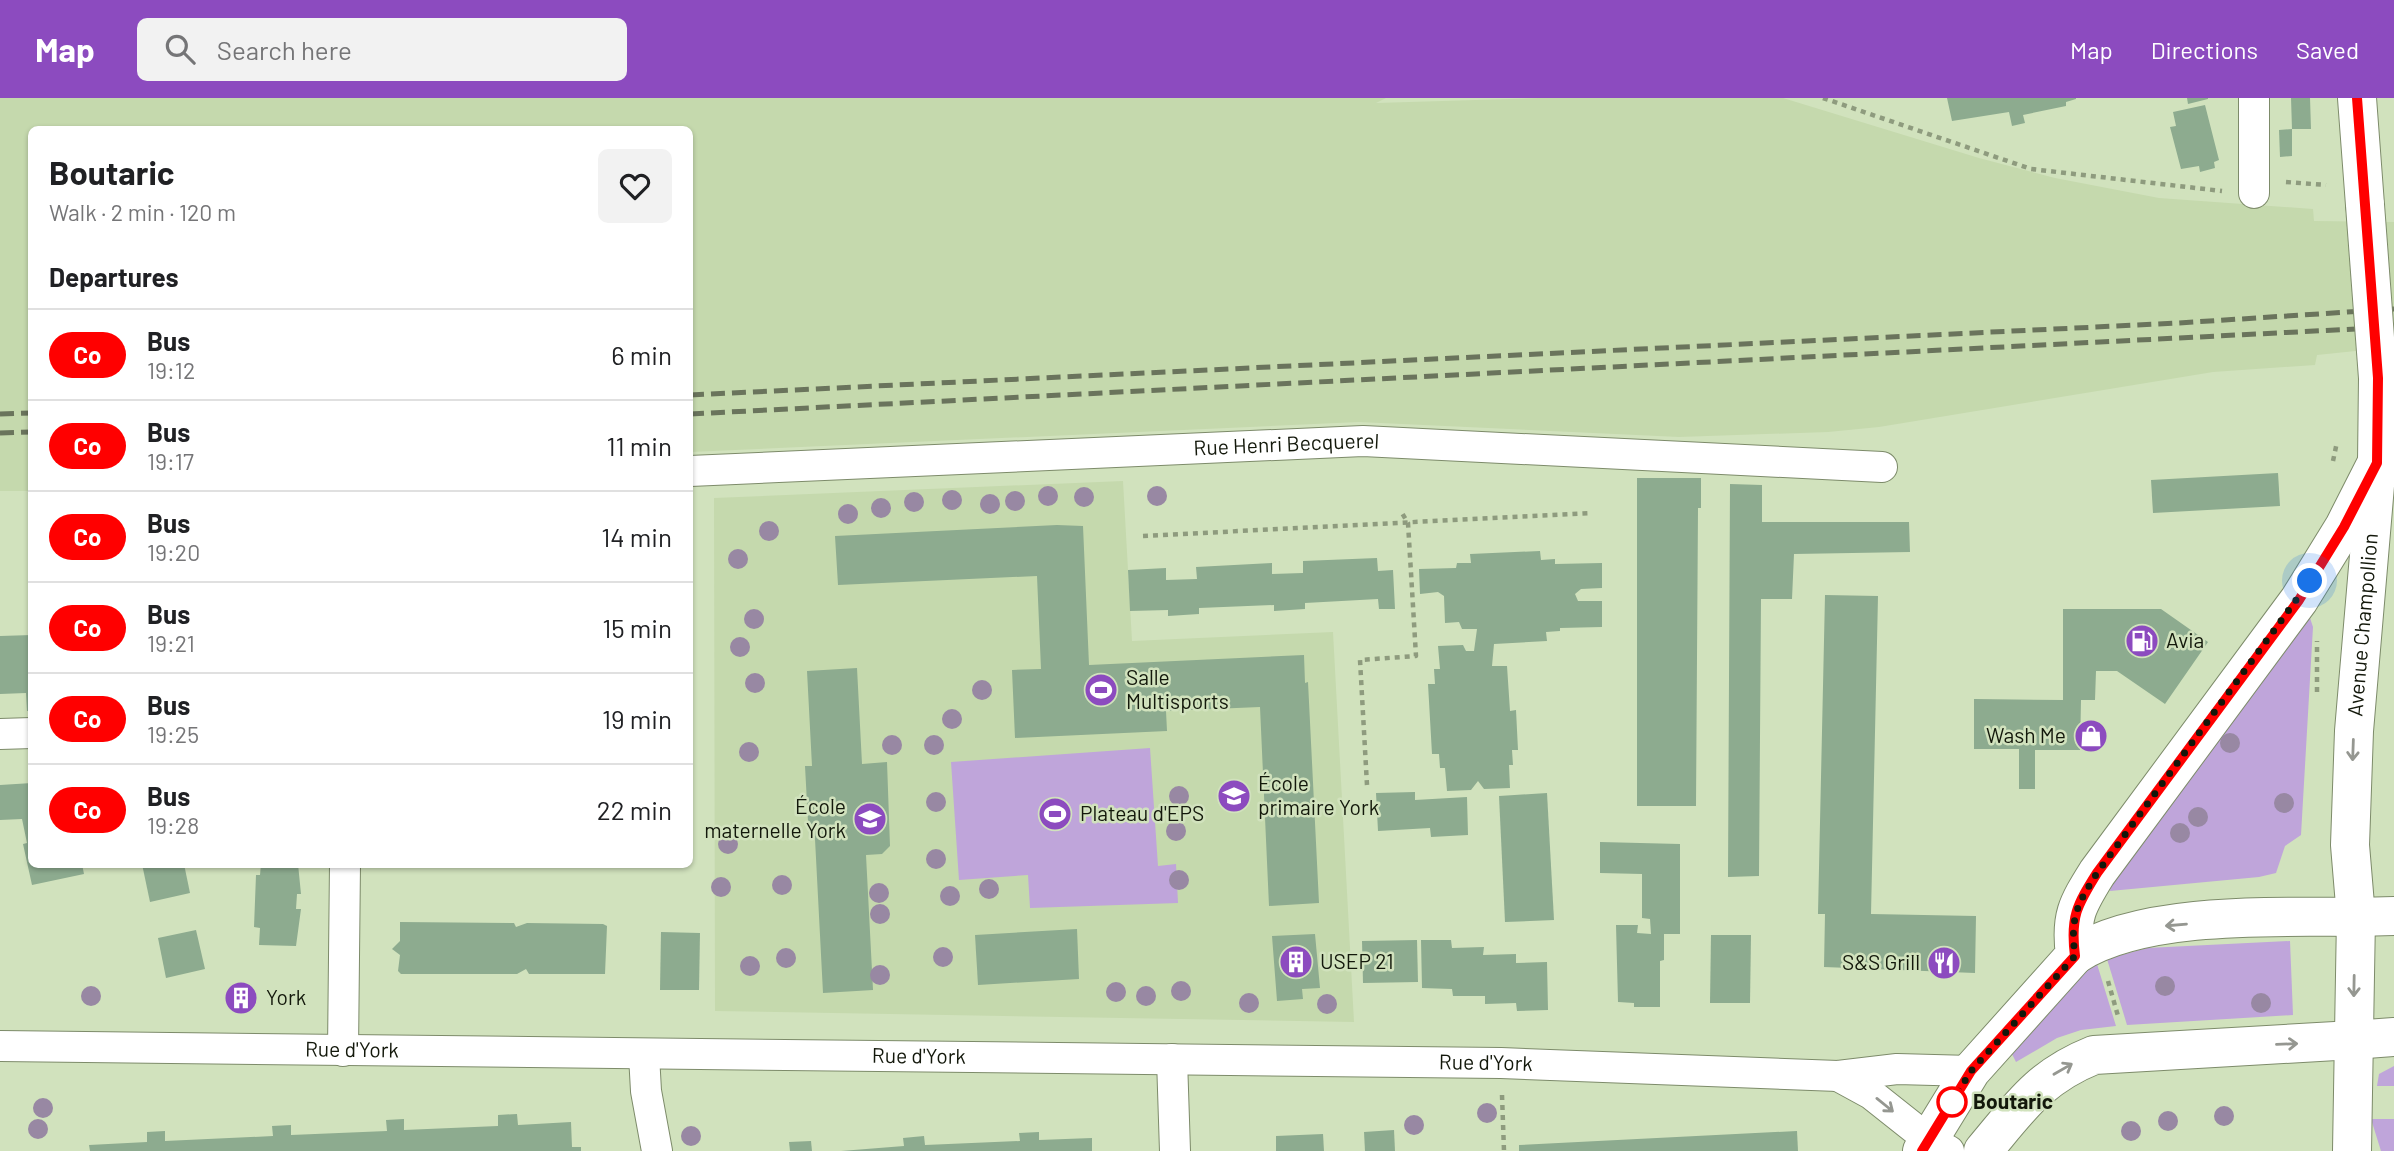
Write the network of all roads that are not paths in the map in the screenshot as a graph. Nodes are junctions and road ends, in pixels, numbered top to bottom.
1 (2254, 98) edge
2 (2357, 98) edge
3 (2254, 186) road end
4 (2377, 463) junction
5 (1882, 467) dead end
6 (693, 471) edge
7 (28, 733) edge
8 (0, 734) edge
9 (345, 868) edge
10 (2394, 916) edge
11 (2356, 917) junction
12 (2086, 949) junction
13 (2394, 1037) edge
14 (2353, 1040) junction
15 (0, 1045) edge
16 (343, 1051) junction
17 (644, 1055) junction
18 (1172, 1059) junction
19 (1971, 1071) junction
20 (1838, 1076) junction
21 (1933, 1147) edge
22 (657, 1151) edge
23 (1175, 1151) edge
24 (1983, 1151) edge
25 (2352, 1151) edge

1 - 3 street
2 - 4 main road, Avenue Champollion, bridge
4 -> 11 main road, Avenue Champollion
4 - 12 main road
5 - 6 street, Rue Henri Becquerel
7 - 8 street
9 - 16 street
10 - 11 main road
11 -> 12 main road
11 -> 14 main road, Avenue Champollion
12 - 19 main road
13 - 14 main road
24 -> 14 main road
14 - 25 main road, Avenue Champollion
15 - 16 street, Rue d'York
16 - 17 street, Rue d'York
17 - 18 street, Rue d'York
17 - 22 street
18 - 20 street, Rue d'York
18 - 23 street
19 - 20 street, Rue d'York
19 - 21 main road
20 -> 21 street, Rue d'York

